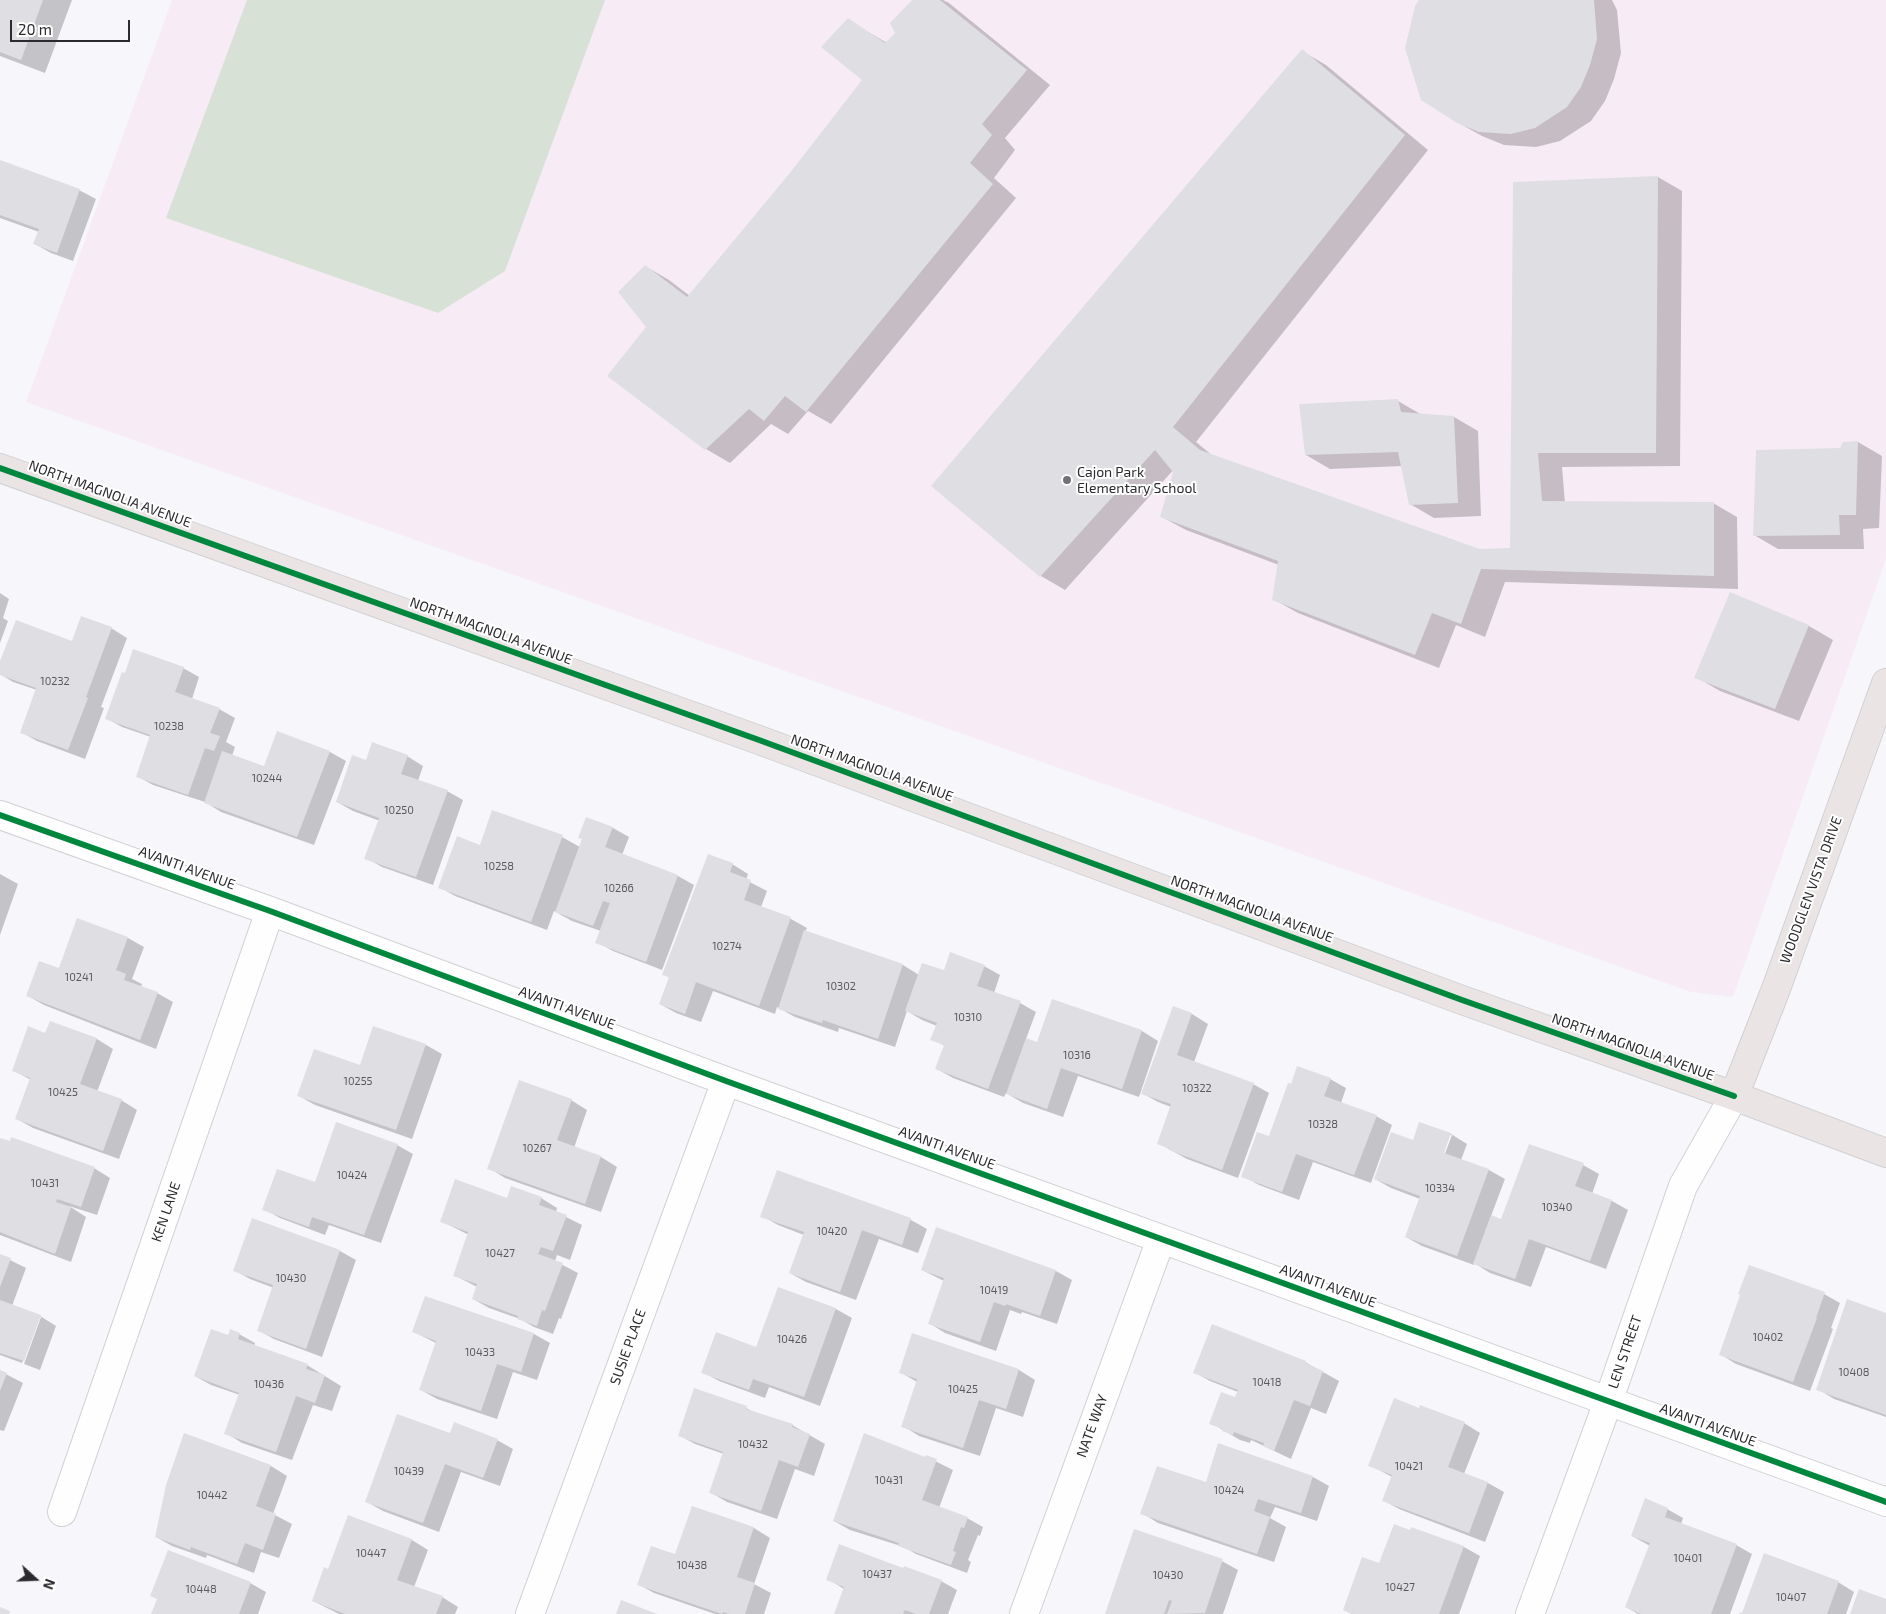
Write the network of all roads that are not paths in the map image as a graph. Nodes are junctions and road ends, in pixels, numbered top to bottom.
1 (0, 468) edge
2 (1886, 683) edge
3 (0, 815) edge
4 (270, 911) junction
5 (726, 1081) junction
6 (1734, 1096) junction
7 (1886, 1153) edge
8 (1161, 1239) junction
9 (1608, 1402) junction
10 (1886, 1502) edge
11 (62, 1512) dead end
12 (530, 1614) edge
13 (1024, 1614) edge
14 (1530, 1614) edge

1 - 6 main road, NORTH MAGNOLIA AVENUE
2 - 6 main road, WOODGLEN VISTA DRIVE
3 - 4 street, AVANTI AVENUE
4 - 5 street, AVANTI AVENUE
4 - 11 street, KEN LANE
5 - 8 street, AVANTI AVENUE
5 - 12 street, SUSIE PLACE
6 - 7 main road, NORTH MAGNOLIA AVENUE
6 - 9 street, LEN STREET
8 - 9 street, AVANTI AVENUE
8 - 13 street, NATE WAY
9 - 10 street, AVANTI AVENUE
9 - 14 street, LEN STREET

